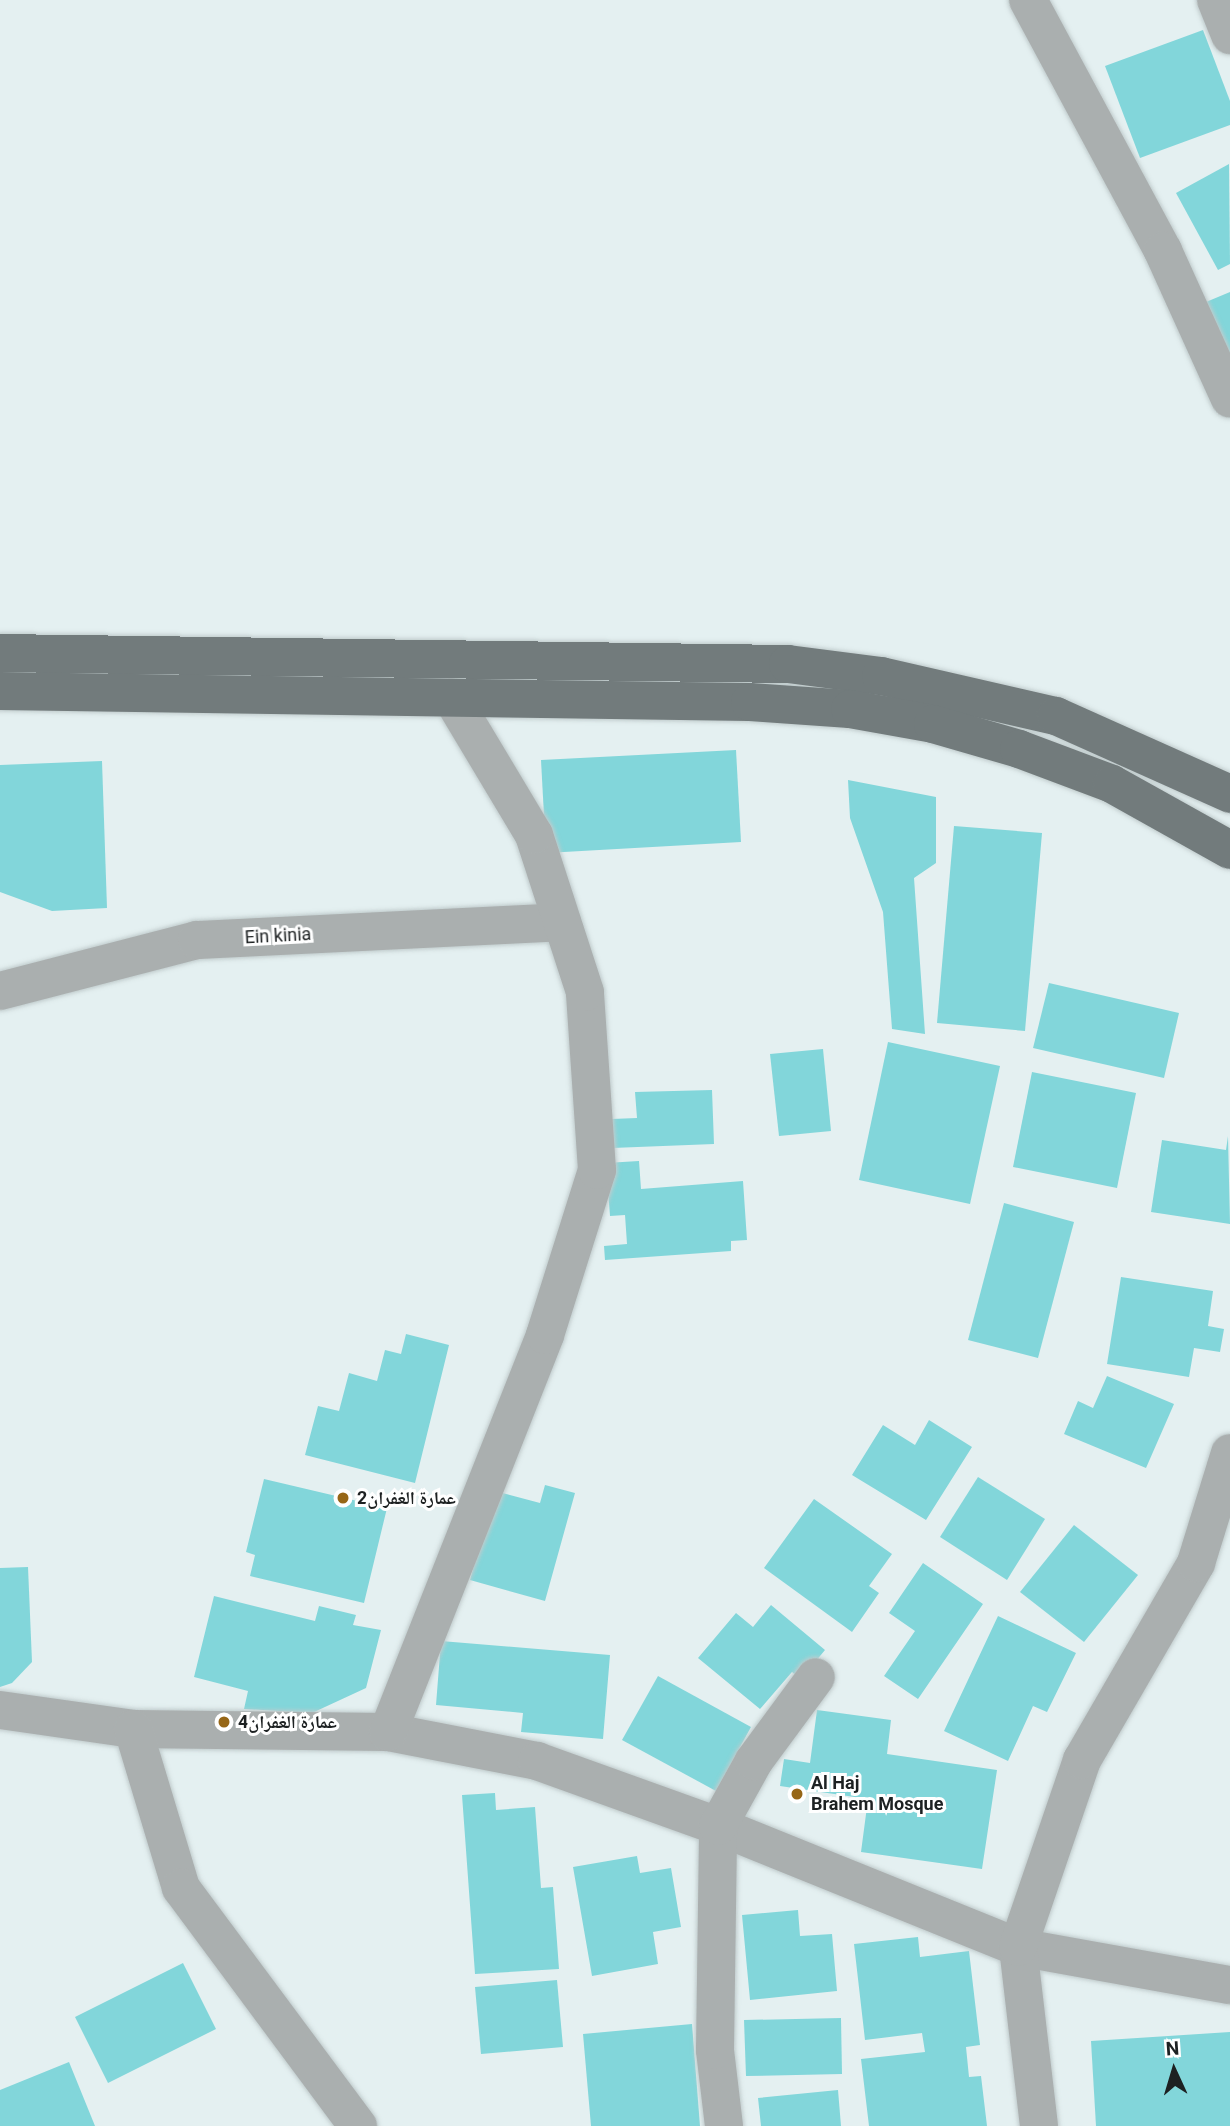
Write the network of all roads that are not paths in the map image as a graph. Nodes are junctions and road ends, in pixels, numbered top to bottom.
1 (1028, 0) edge
2 (1216, 0) edge
3 (1230, 35) edge
4 (1230, 399) edge
5 (0, 653) edge
6 (0, 691) edge
7 (452, 698) junction
8 (1230, 794) edge
9 (1230, 850) edge
10 (562, 922) junction
11 (0, 992) edge
12 (1230, 1454) edge
13 (816, 1677) dead end
14 (0, 1710) edge
15 (133, 1729) junction
16 (388, 1732) junction
17 (718, 1826) junction
18 (1018, 1947) junction
19 (1230, 1985) edge
20 (358, 2126) edge
21 (724, 2126) edge
22 (1038, 2126) edge

1 - 4 street
2 - 3 street
5 - 8 main road
6 - 7 main road
7 - 9 main road
7 - 10 street
10 - 11 street, Ein kinia
10 - 16 street
12 - 18 street
13 - 17 street
14 - 15 street
15 - 16 street
15 - 20 street
16 - 17 street
17 - 18 street
17 - 21 street
18 - 19 street
18 - 22 street

